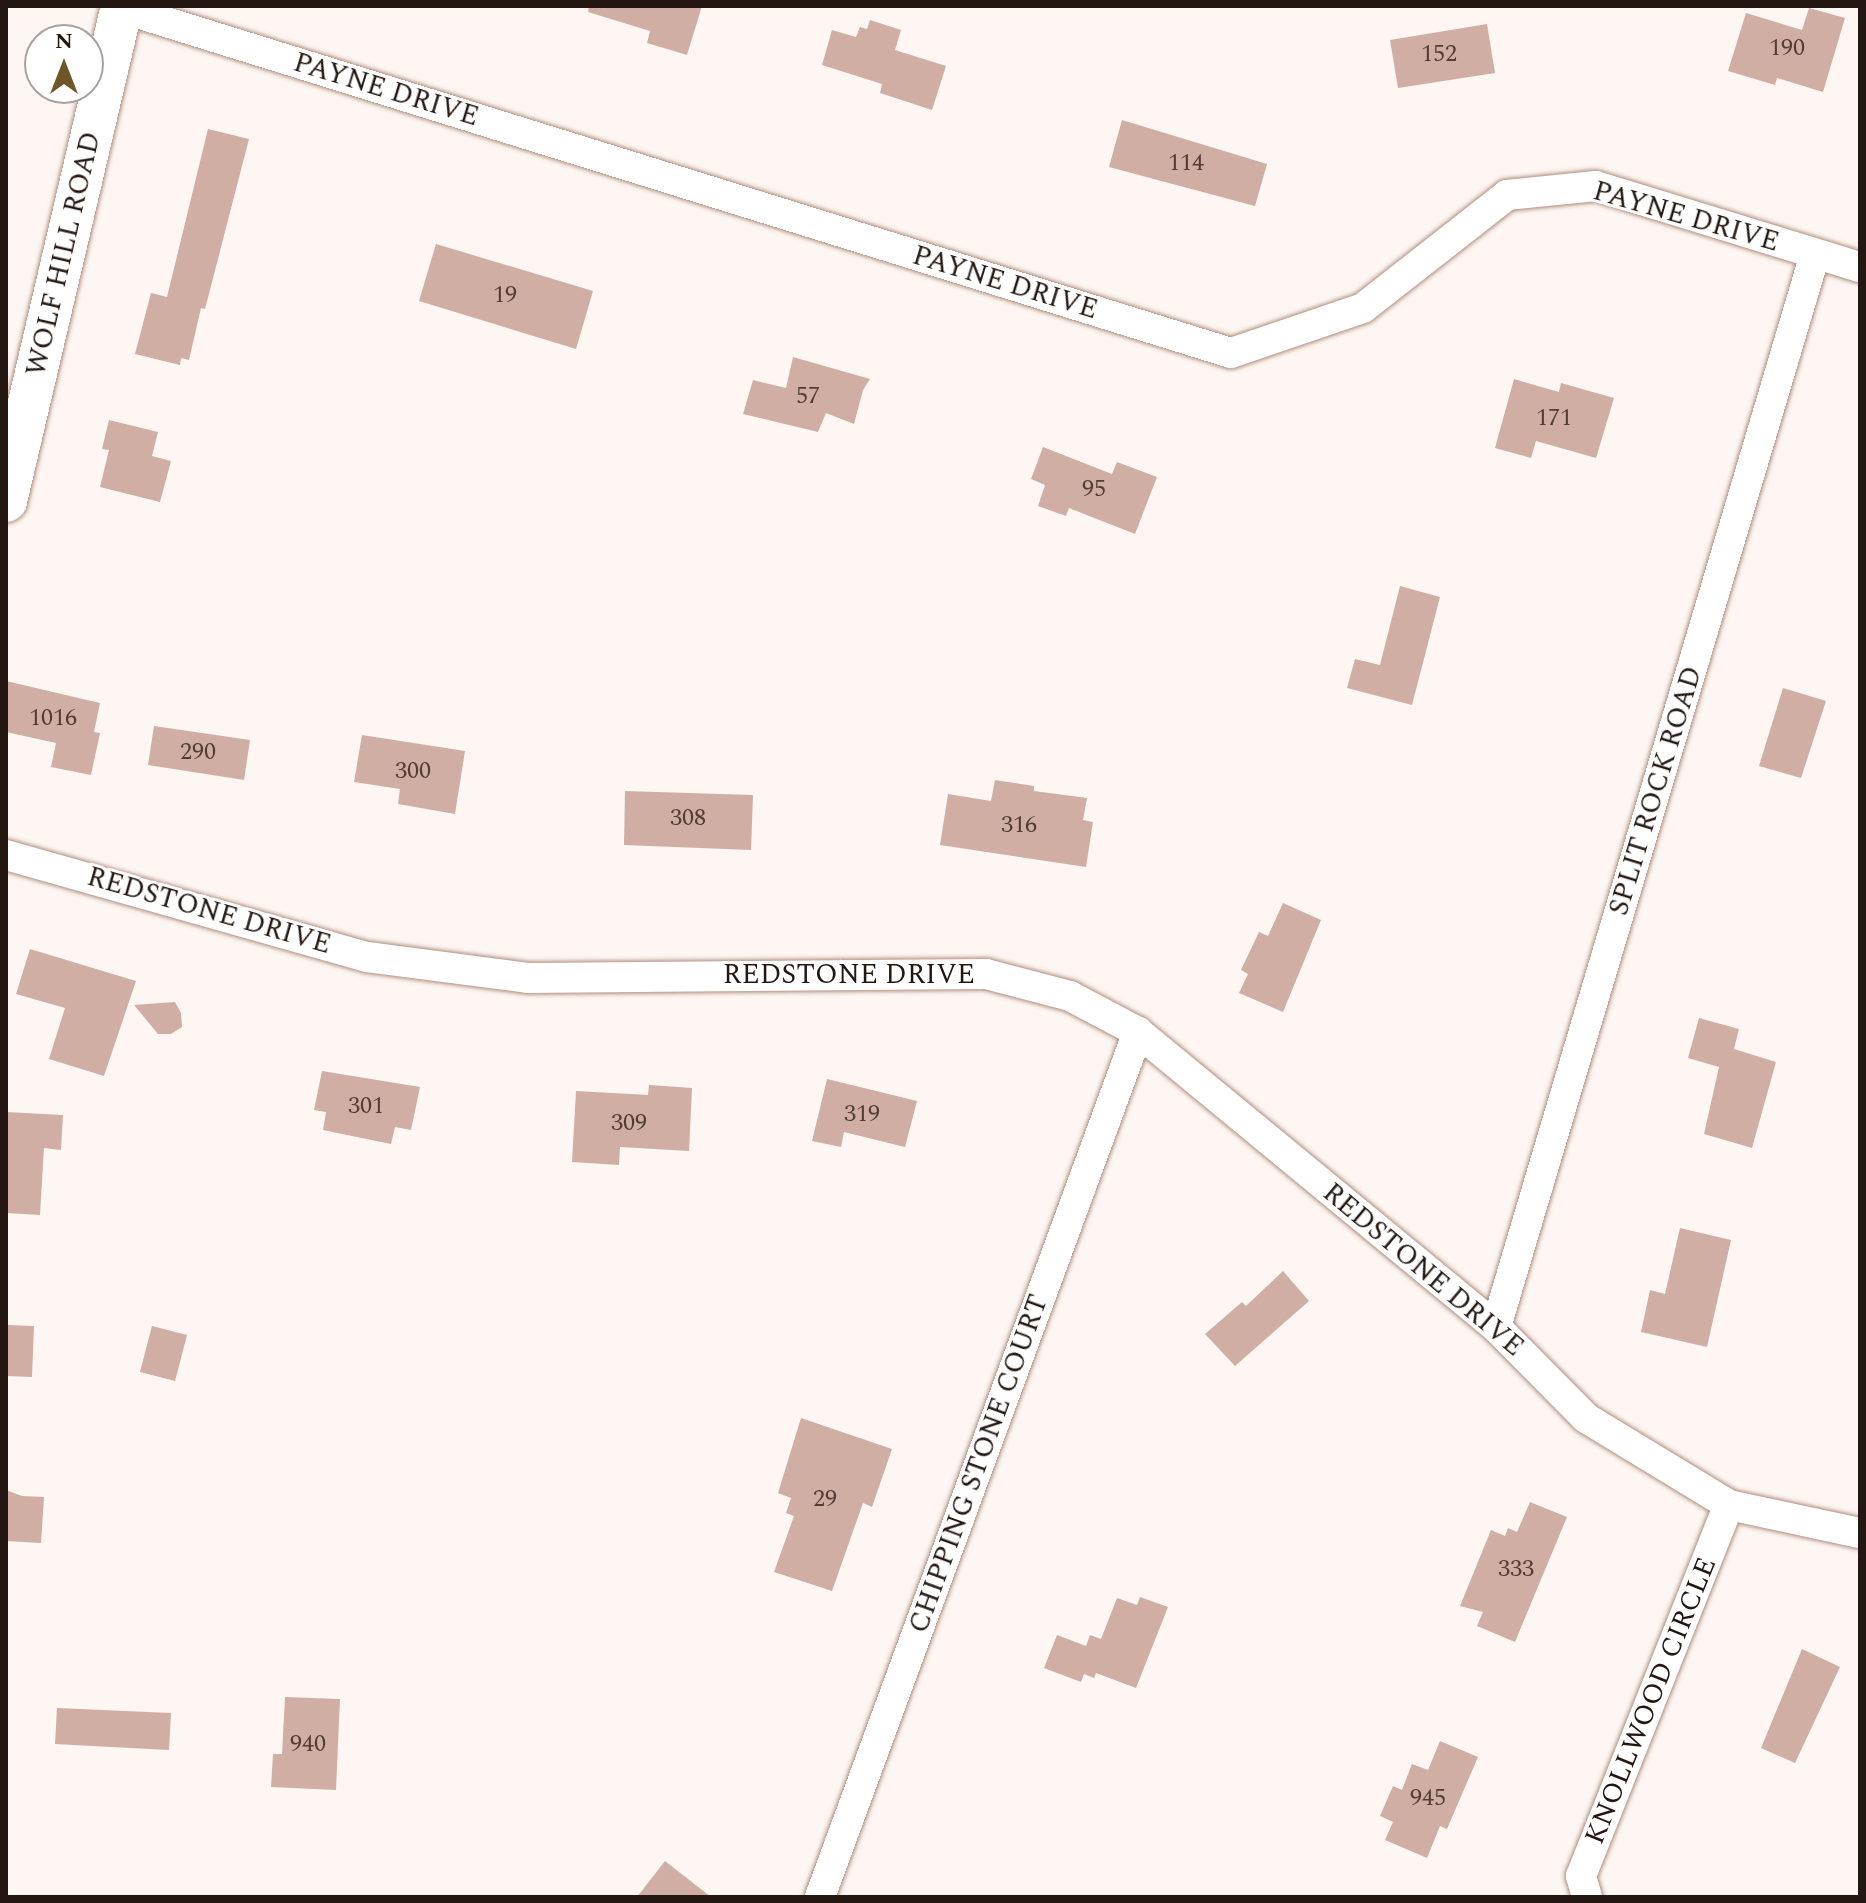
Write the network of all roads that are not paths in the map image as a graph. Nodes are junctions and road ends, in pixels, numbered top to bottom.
1 (121, 7) edge
2 (1815, 254) junction
3 (1860, 267) edge
4 (6, 501) edge
5 (6, 855) edge
6 (1138, 1032) junction
7 (1496, 1327) junction
8 (1729, 1505) junction
9 (1860, 1533) edge
10 (820, 1897) edge
11 (1587, 1897) edge

1 - 2 street, PAYNE DRIVE
1 - 4 street, WOLF HILL ROAD
2 - 3 street, PAYNE DRIVE
2 - 7 street, SPLIT ROCK ROAD
5 - 6 street, REDSTONE DRIVE
6 - 7 street, REDSTONE DRIVE
6 - 10 street, CHIPPING STONE COURT
7 - 8 street, REDSTONE DRIVE
8 - 9 street, REDSTONE DRIVE
8 - 11 street, KNOLLWOOD CIRCLE

